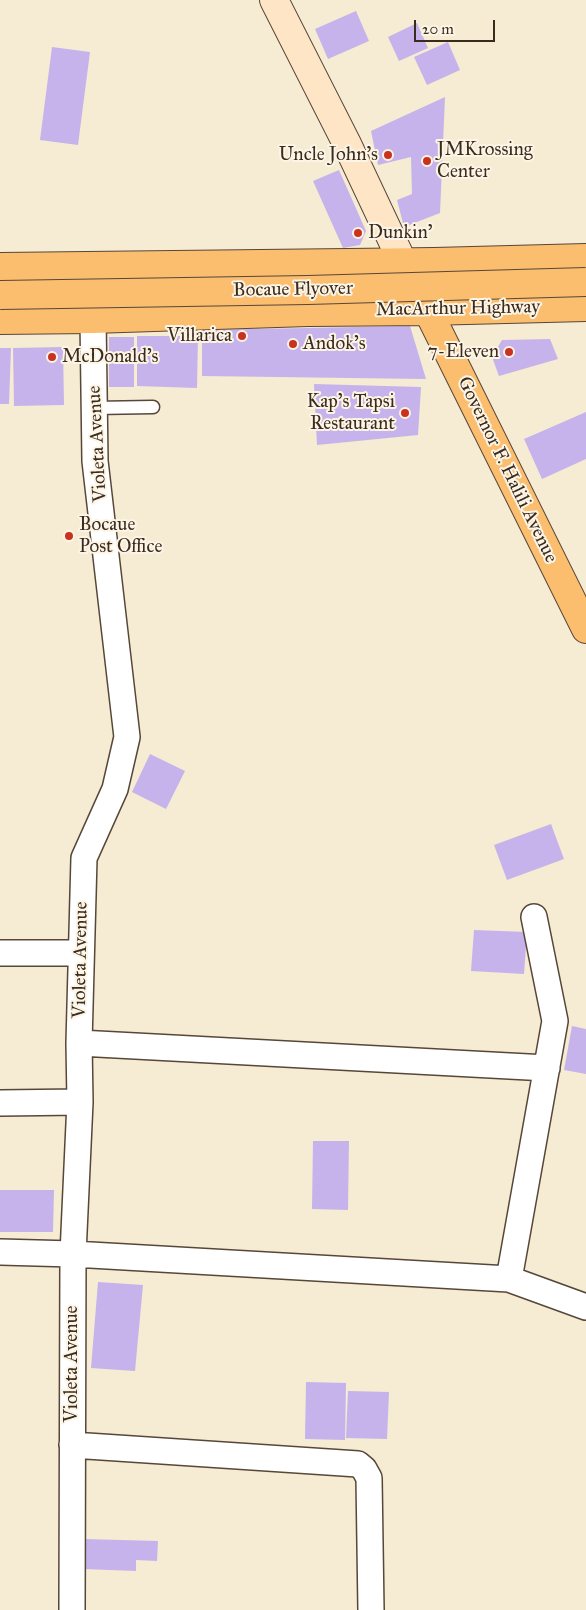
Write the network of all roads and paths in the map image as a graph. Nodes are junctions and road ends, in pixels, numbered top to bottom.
1 (274, 0) edge
2 (586, 258) edge
3 (403, 263) junction
4 (0, 267) edge
5 (586, 282) edge
6 (0, 295) edge
7 (586, 307) edge
8 (428, 311) junction
9 (93, 319) junction
10 (0, 320) edge
11 (153, 407) dead end
12 (94, 408) junction
13 (586, 629) edge
14 (534, 917) dead end
15 (0, 953) edge
16 (82, 953) junction
17 (79, 1043) junction
18 (547, 1068) junction
19 (80, 1102) junction
20 (0, 1103) edge
21 (0, 1252) edge
22 (73, 1254) junction
23 (509, 1280) junction
24 (586, 1307) edge
25 (72, 1445) junction
26 (72, 1610) edge
27 (371, 1610) edge

1 - 3 main road
2 - 3 main road
3 - 4 main road
5 - 6 main road, Bocaue Flyover, bridge
7 - 8 main road, MacArthur Highway
8 - 9 main road, MacArthur Highway
8 - 13 main road, Governor F. Halili Avenue
9 - 10 main road, MacArthur Highway
9 - 12 street, Violeta Avenue
11 - 12 lane
12 - 16 street, Violeta Avenue
14 - 18 street
15 - 16 street
16 - 17 street, Violeta Avenue
17 - 18 street
17 - 19 street, Violeta Avenue
18 - 23 street
19 - 20 street
19 - 22 street, Violeta Avenue
21 - 22 street
22 - 23 street
22 - 25 street, Violeta Avenue
23 - 24 street
25 - 26 street, Violeta Avenue
25 - 27 street

